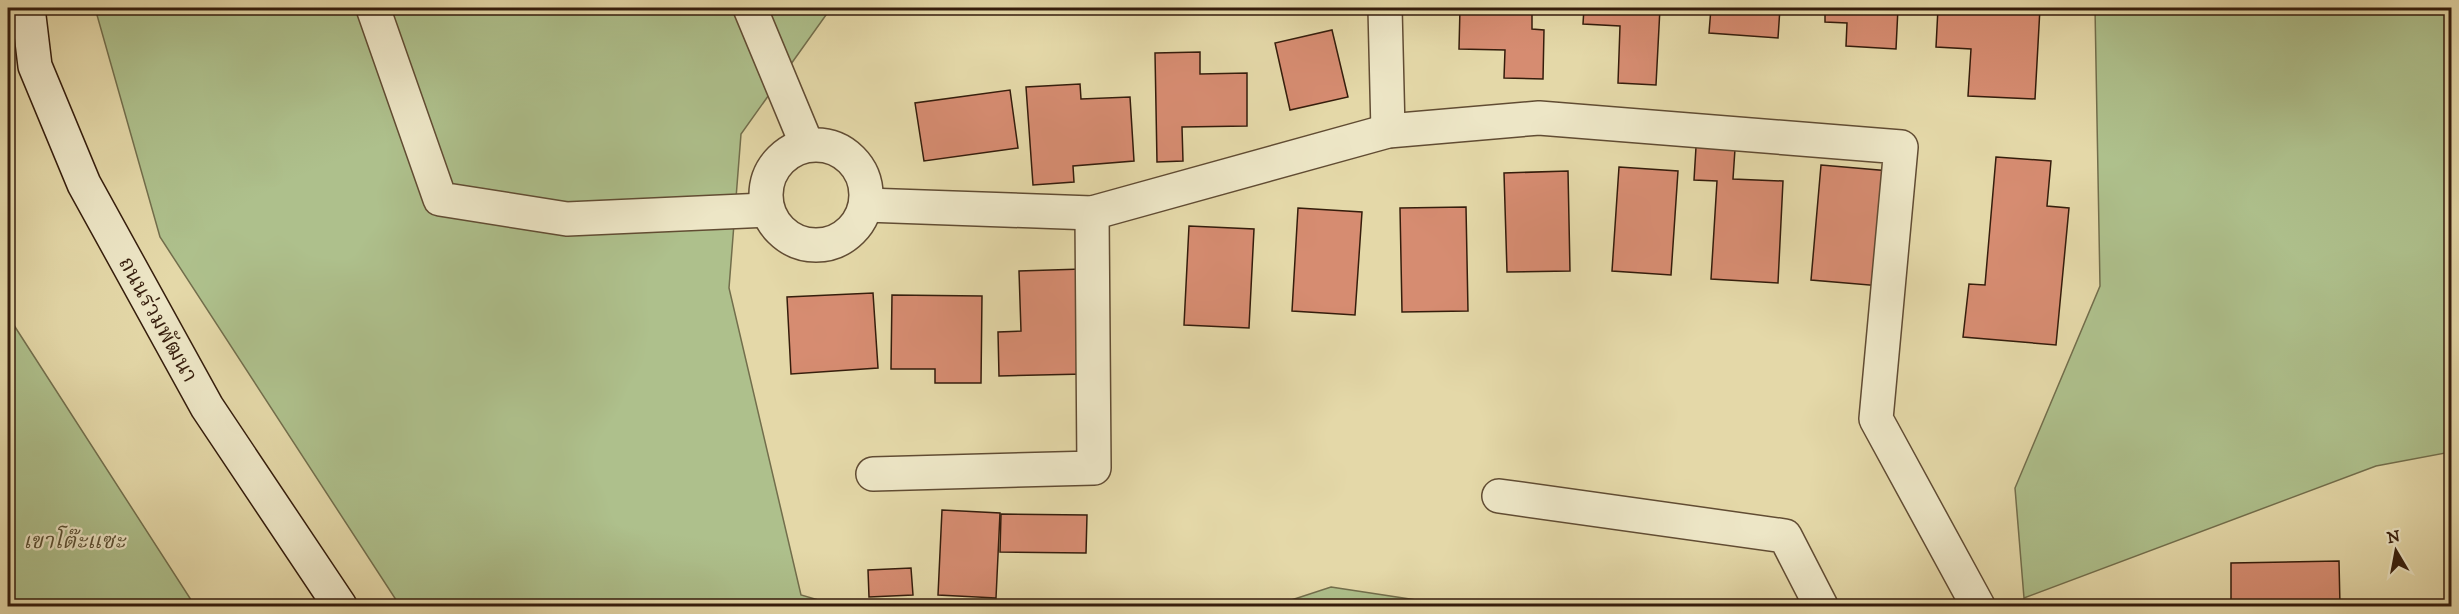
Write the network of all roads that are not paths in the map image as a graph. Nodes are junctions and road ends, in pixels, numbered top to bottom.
1 (28, 8) edge
2 (373, 8) edge
3 (750, 8) edge
4 (1385, 8) edge
5 (1388, 131) junction
6 (807, 145) junction
7 (866, 205) junction
8 (768, 210) junction
9 (1092, 213) junction
10 (873, 474) dead end
11 (1499, 496) dead end
12 (340, 606) edge
13 (1821, 606) edge
14 (1978, 606) edge

1 - 12 street, ถนนร่วมพัฒนา
2 - 8 street
3 - 6 street
4 - 5 street
5 - 9 street
5 - 14 street
6 - 7 street
6 - 8 street
7 - 8 street
7 - 9 street
9 - 10 street
11 - 13 street

